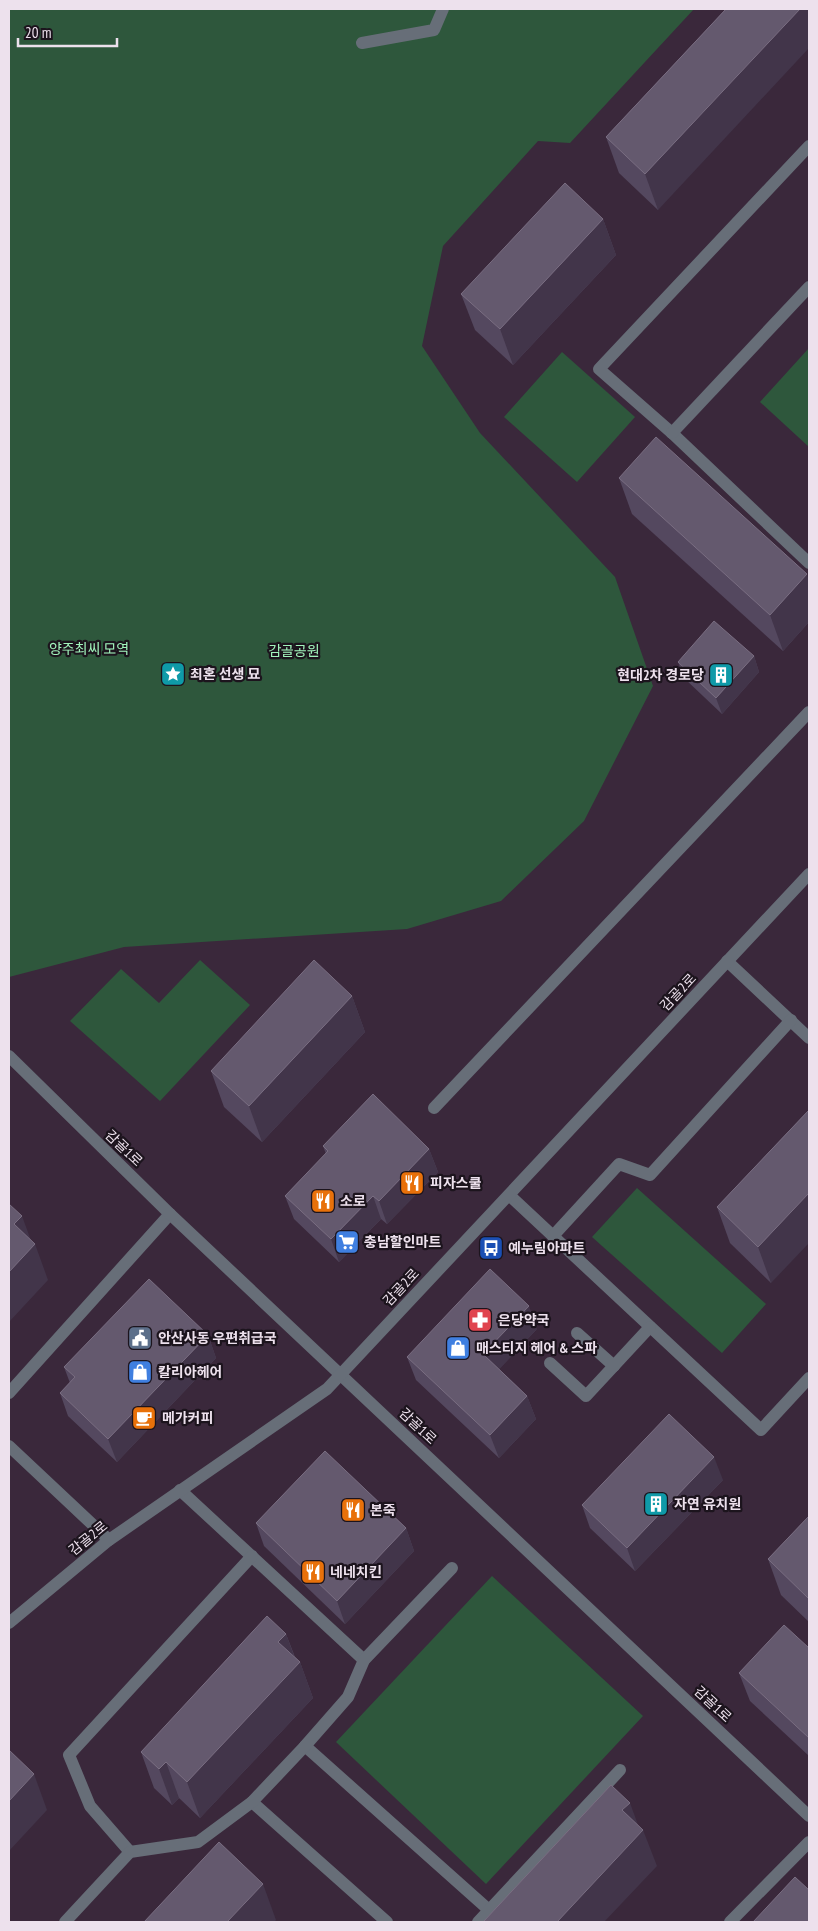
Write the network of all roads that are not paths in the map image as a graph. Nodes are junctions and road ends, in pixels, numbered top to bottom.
1 (443, 9) edge
2 (362, 43) dead end
3 (809, 146) edge
4 (809, 287) edge
5 (672, 433) junction
6 (809, 561) edge
7 (809, 712) edge
8 (809, 874) edge
9 (727, 962) junction
10 (791, 1020) junction
11 (809, 1038) edge
12 (9, 1056) edge
13 (434, 1108) dead end
14 (509, 1195) junction
15 (170, 1214) junction
16 (553, 1236) junction
17 (650, 1327) junction
18 (577, 1333) dead end
19 (550, 1363) dead end
20 (614, 1366) junction
21 (340, 1374) junction
22 (809, 1378) edge
23 (9, 1393) edge
24 (9, 1446) edge
25 (180, 1490) junction
26 (109, 1540) junction
27 (252, 1556) junction
28 (452, 1568) dead end
29 (9, 1623) edge
30 (364, 1660) junction
31 (305, 1746) junction
32 (620, 1770) dead end
33 (252, 1802) junction
34 (809, 1816) edge
35 (809, 1842) edge
36 (130, 1852) junction
37 (489, 1910) junction
38 (65, 1922) edge
39 (387, 1922) edge
40 (478, 1922) edge
41 (730, 1922) edge

1 - 2 street
3 - 5 street
4 - 5 street
5 - 6 street
7 - 13 street
8 - 9 street, 감골2로
9 - 10 street
9 - 14 street, 감골2로
10 - 11 street
10 - 16 street
12 - 15 street, 감골1로
14 - 16 street
14 - 21 street, 감골2로
15 - 21 street, 감골1로
15 - 23 street
16 - 17 street
17 - 20 street
17 - 22 street
18 - 20 street
19 - 20 street
21 - 25 street, 감골2로
21 - 34 street, 감골1로
24 - 26 street
25 - 26 street, 감골2로
25 - 27 street
26 - 29 street, 감골2로
27 - 30 street
27 - 36 street
28 - 30 street
30 - 31 street
31 - 33 street
31 - 37 street
32 - 37 street
33 - 36 street
33 - 39 street
35 - 41 street
36 - 38 street
37 - 40 street

